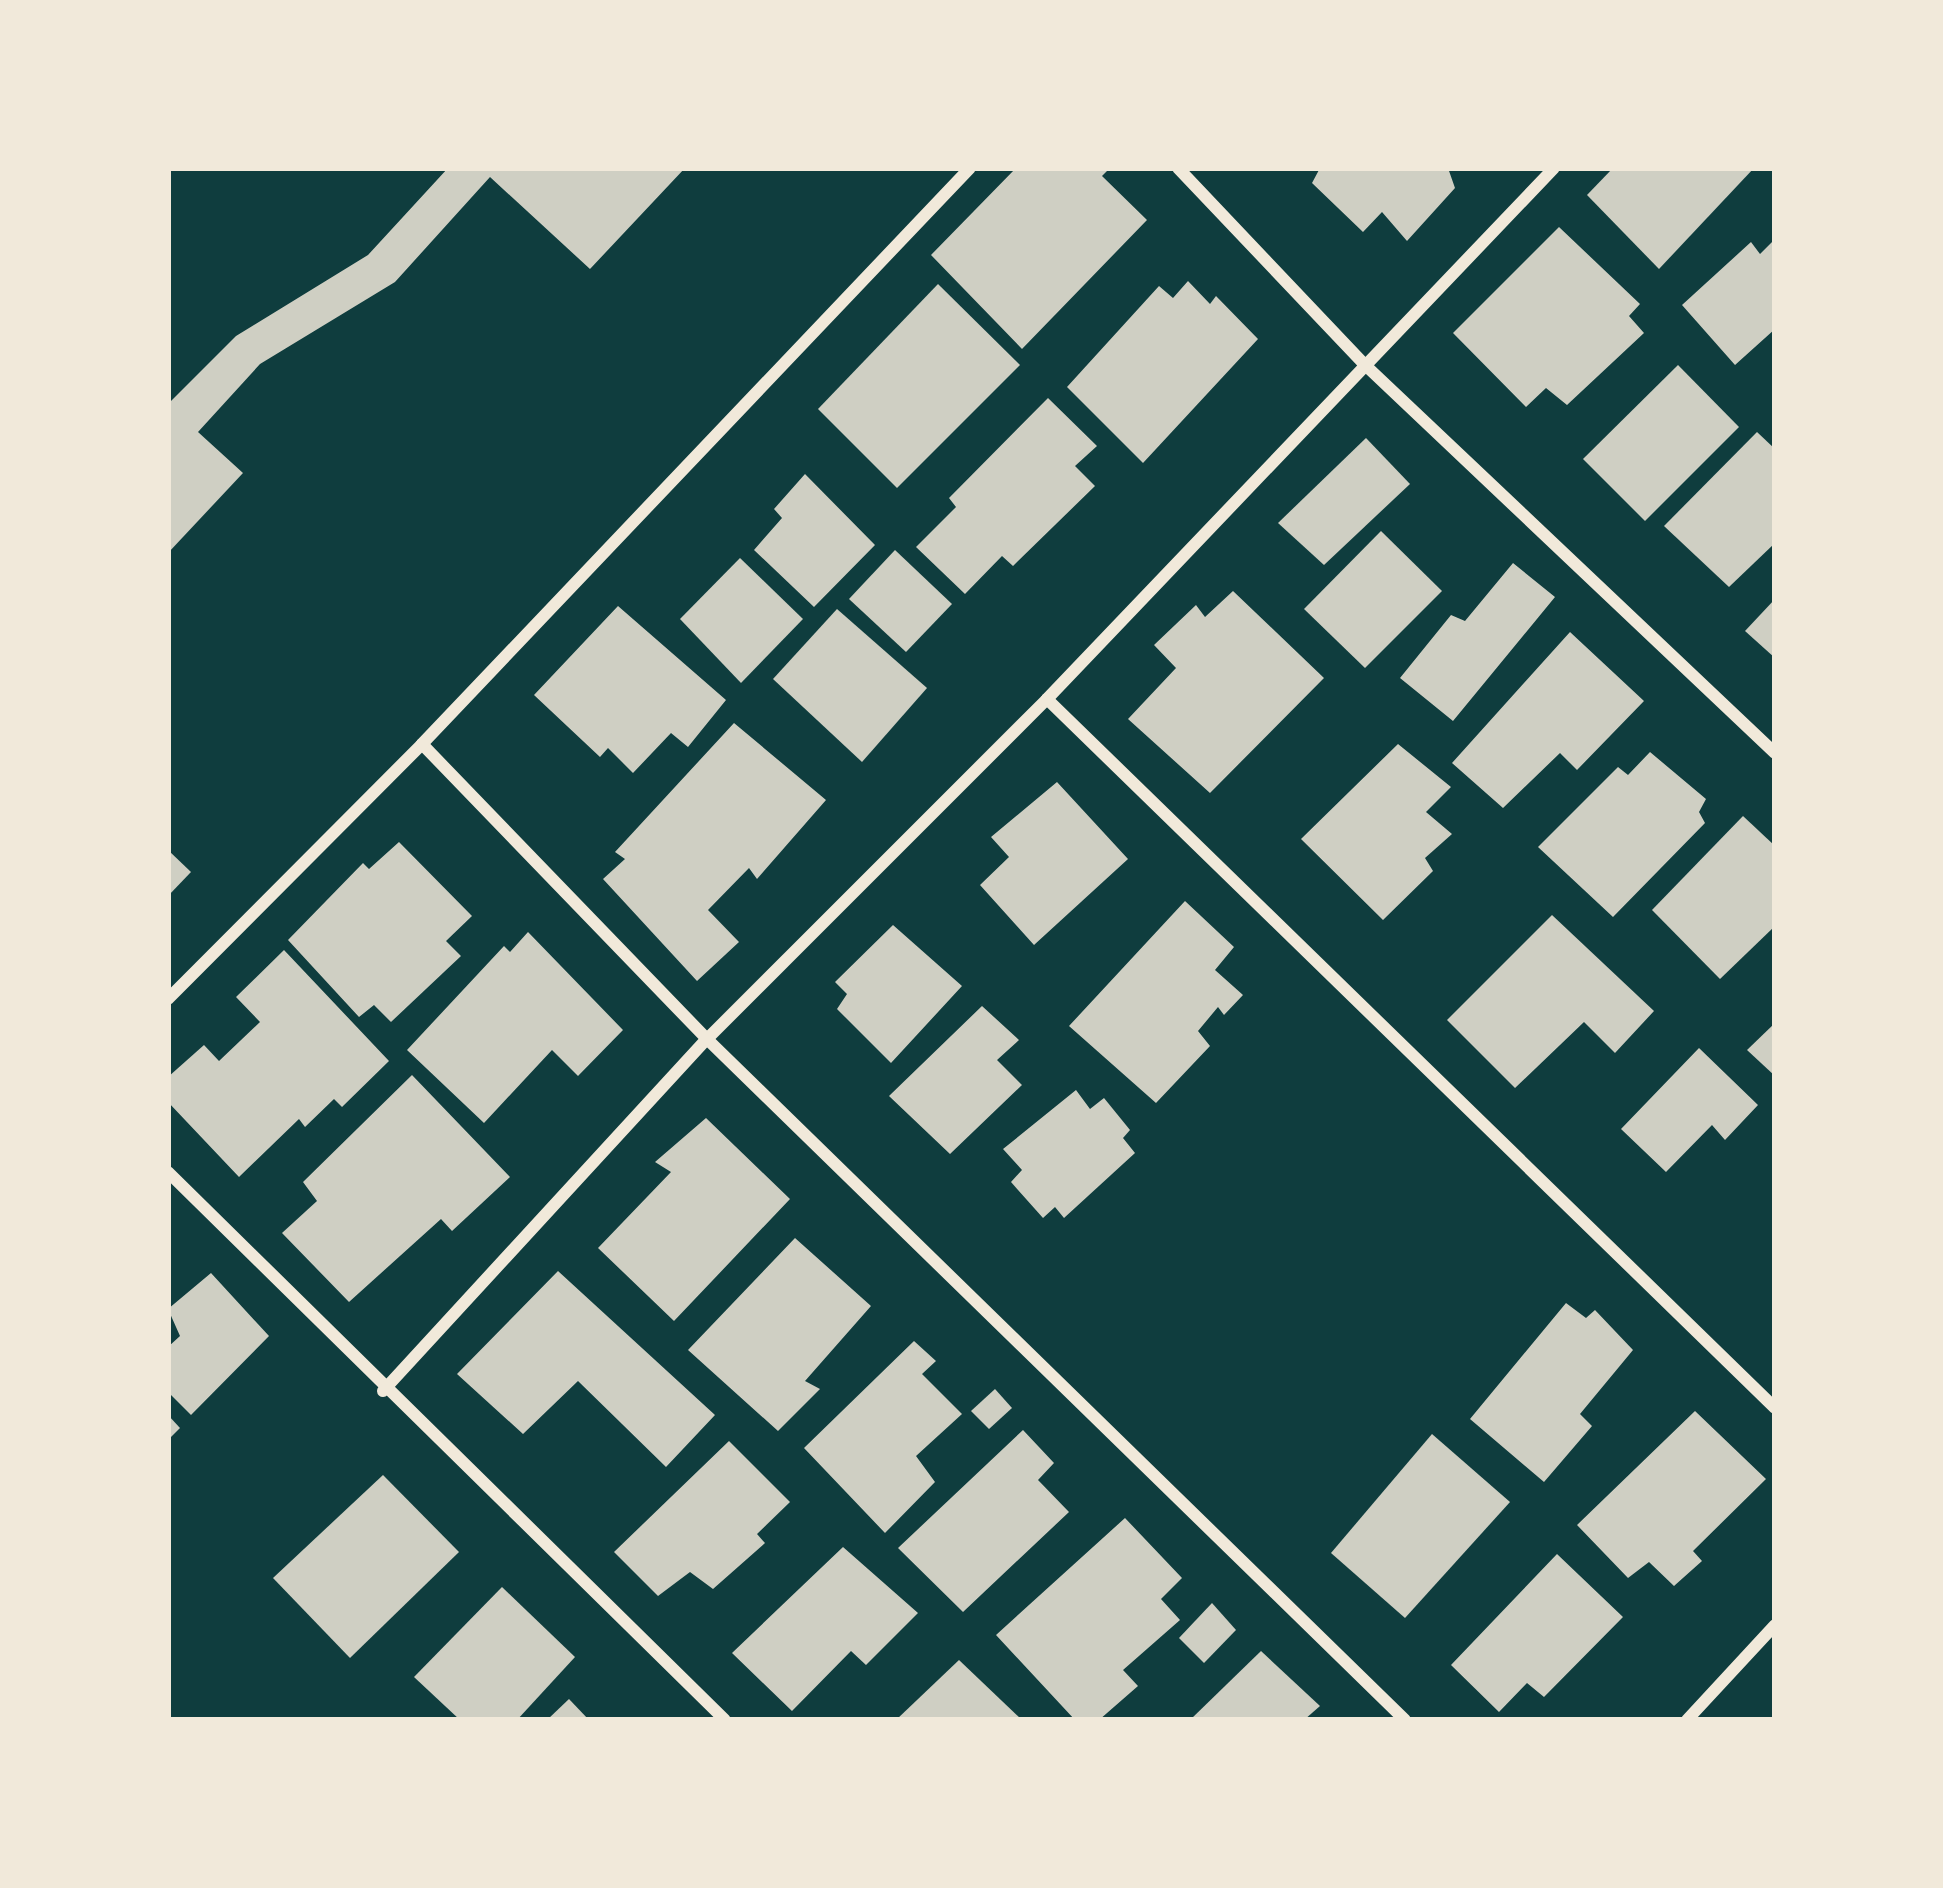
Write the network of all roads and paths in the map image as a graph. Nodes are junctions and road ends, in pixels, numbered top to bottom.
1 (970, 168) edge
2 (1178, 168) edge
3 (1554, 168) edge
4 (1363, 363) junction
5 (1047, 699) junction
6 (422, 744) junction
7 (1775, 753) edge
8 (168, 999) edge
9 (707, 1039) junction
10 (168, 1172) edge
11 (383, 1391) junction
12 (1775, 1408) edge
13 (1775, 1625) edge
14 (725, 1720) edge
15 (1405, 1720) edge
16 (1687, 1720) edge

1 - 6 street
2 - 4 street
3 - 4 street
4 - 5 street
4 - 7 street
5 - 9 street
5 - 12 street
6 - 8 street
6 - 9 street
9 - 11 street
9 - 15 street
10 - 11 street
11 - 14 street
13 - 16 street

